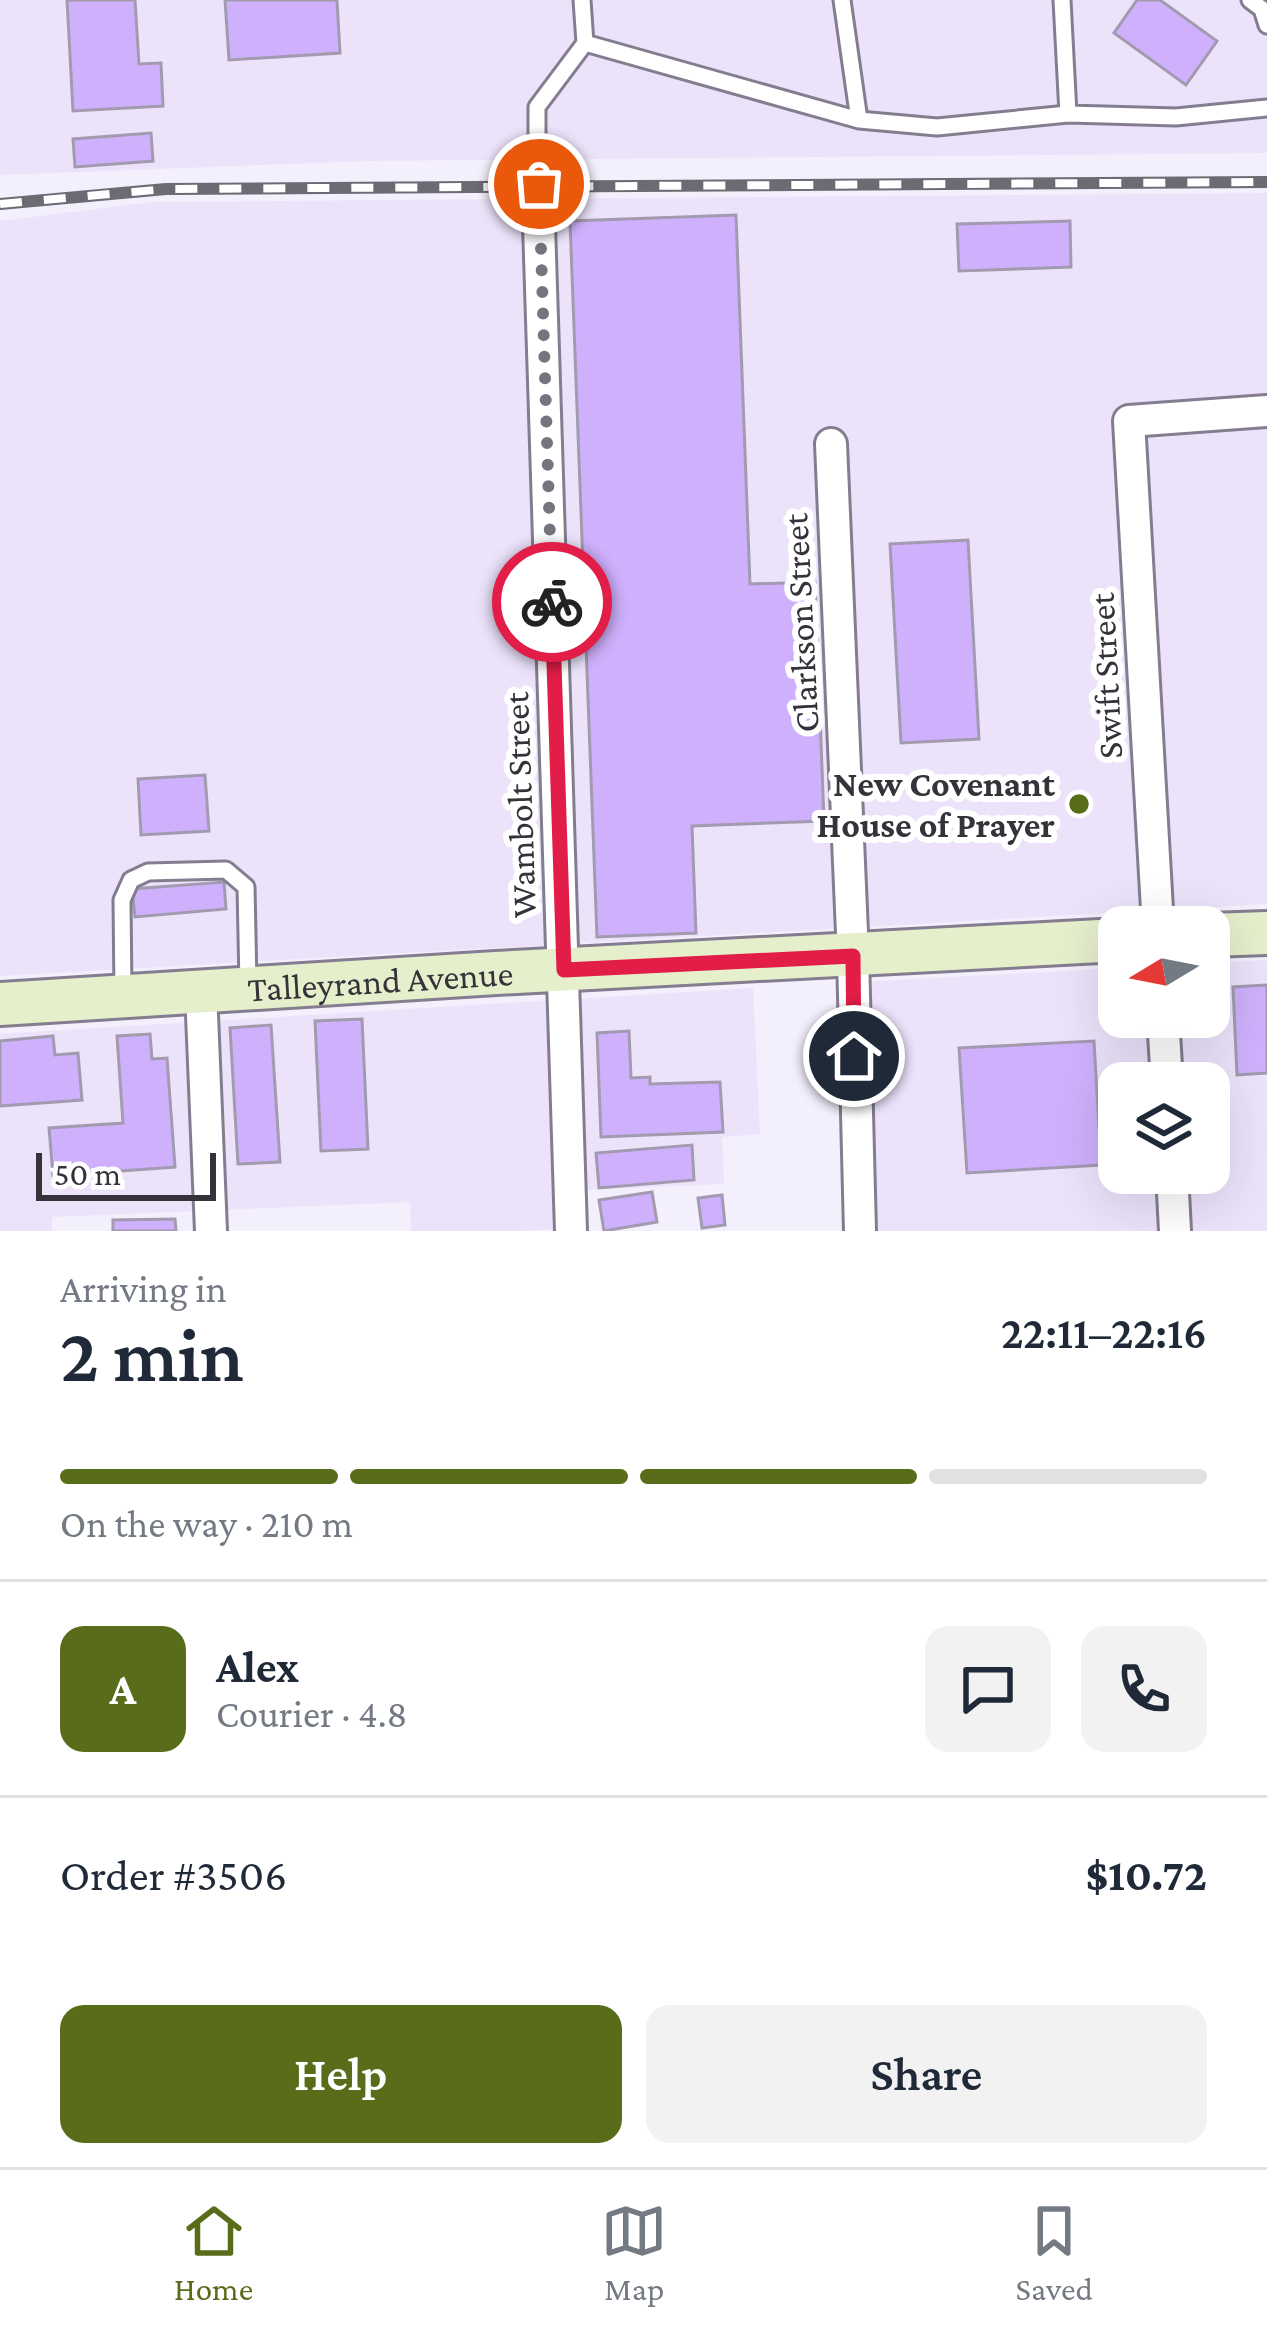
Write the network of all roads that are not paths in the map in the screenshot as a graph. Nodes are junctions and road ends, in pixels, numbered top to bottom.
1 (582, 0) edge
2 (842, 0) edge
3 (1062, 0) edge
4 (1250, 0) edge
5 (1267, 25) edge
6 (585, 43) junction
7 (1267, 108) edge
8 (1068, 114) junction
9 (859, 120) junction
10 (537, 161) joint
11 (1267, 411) edge
12 (831, 444) dead end
13 (1157, 906) edge
14 (1267, 932) edge
15 (1230, 934) edge
16 (1098, 941) edge
17 (853, 956) junction
18 (564, 970) junction
19 (248, 988) junction
20 (201, 992) junction
21 (123, 997) junction
22 (0, 1004) edge
23 (1173, 1194) edge
24 (211, 1231) edge
25 (571, 1231) edge
26 (860, 1231) edge
27 (1175, 1231) edge

1 - 6 lane
2 - 9 lane
3 - 8 lane
4 - 5 lane
6 - 9 lane
6 - 10 lane
7 - 8 lane
8 - 9 lane
10 - 18 street, Wambolt Street
11 - 13 street, Swift Street
12 - 17 street, Clarkson Street
14 - 15 street
16 - 17 street, Talleyrand Avenue
17 - 18 street, Talleyrand Avenue
17 - 26 street, Clarkson Street
18 - 19 street, Talleyrand Avenue
18 - 25 street, Wambolt Street
19 - 20 street, Talleyrand Avenue
19 - 21 lane
20 - 21 street, Talleyrand Avenue
20 - 24 street
21 - 22 street, Talleyrand Avenue
23 - 27 street

